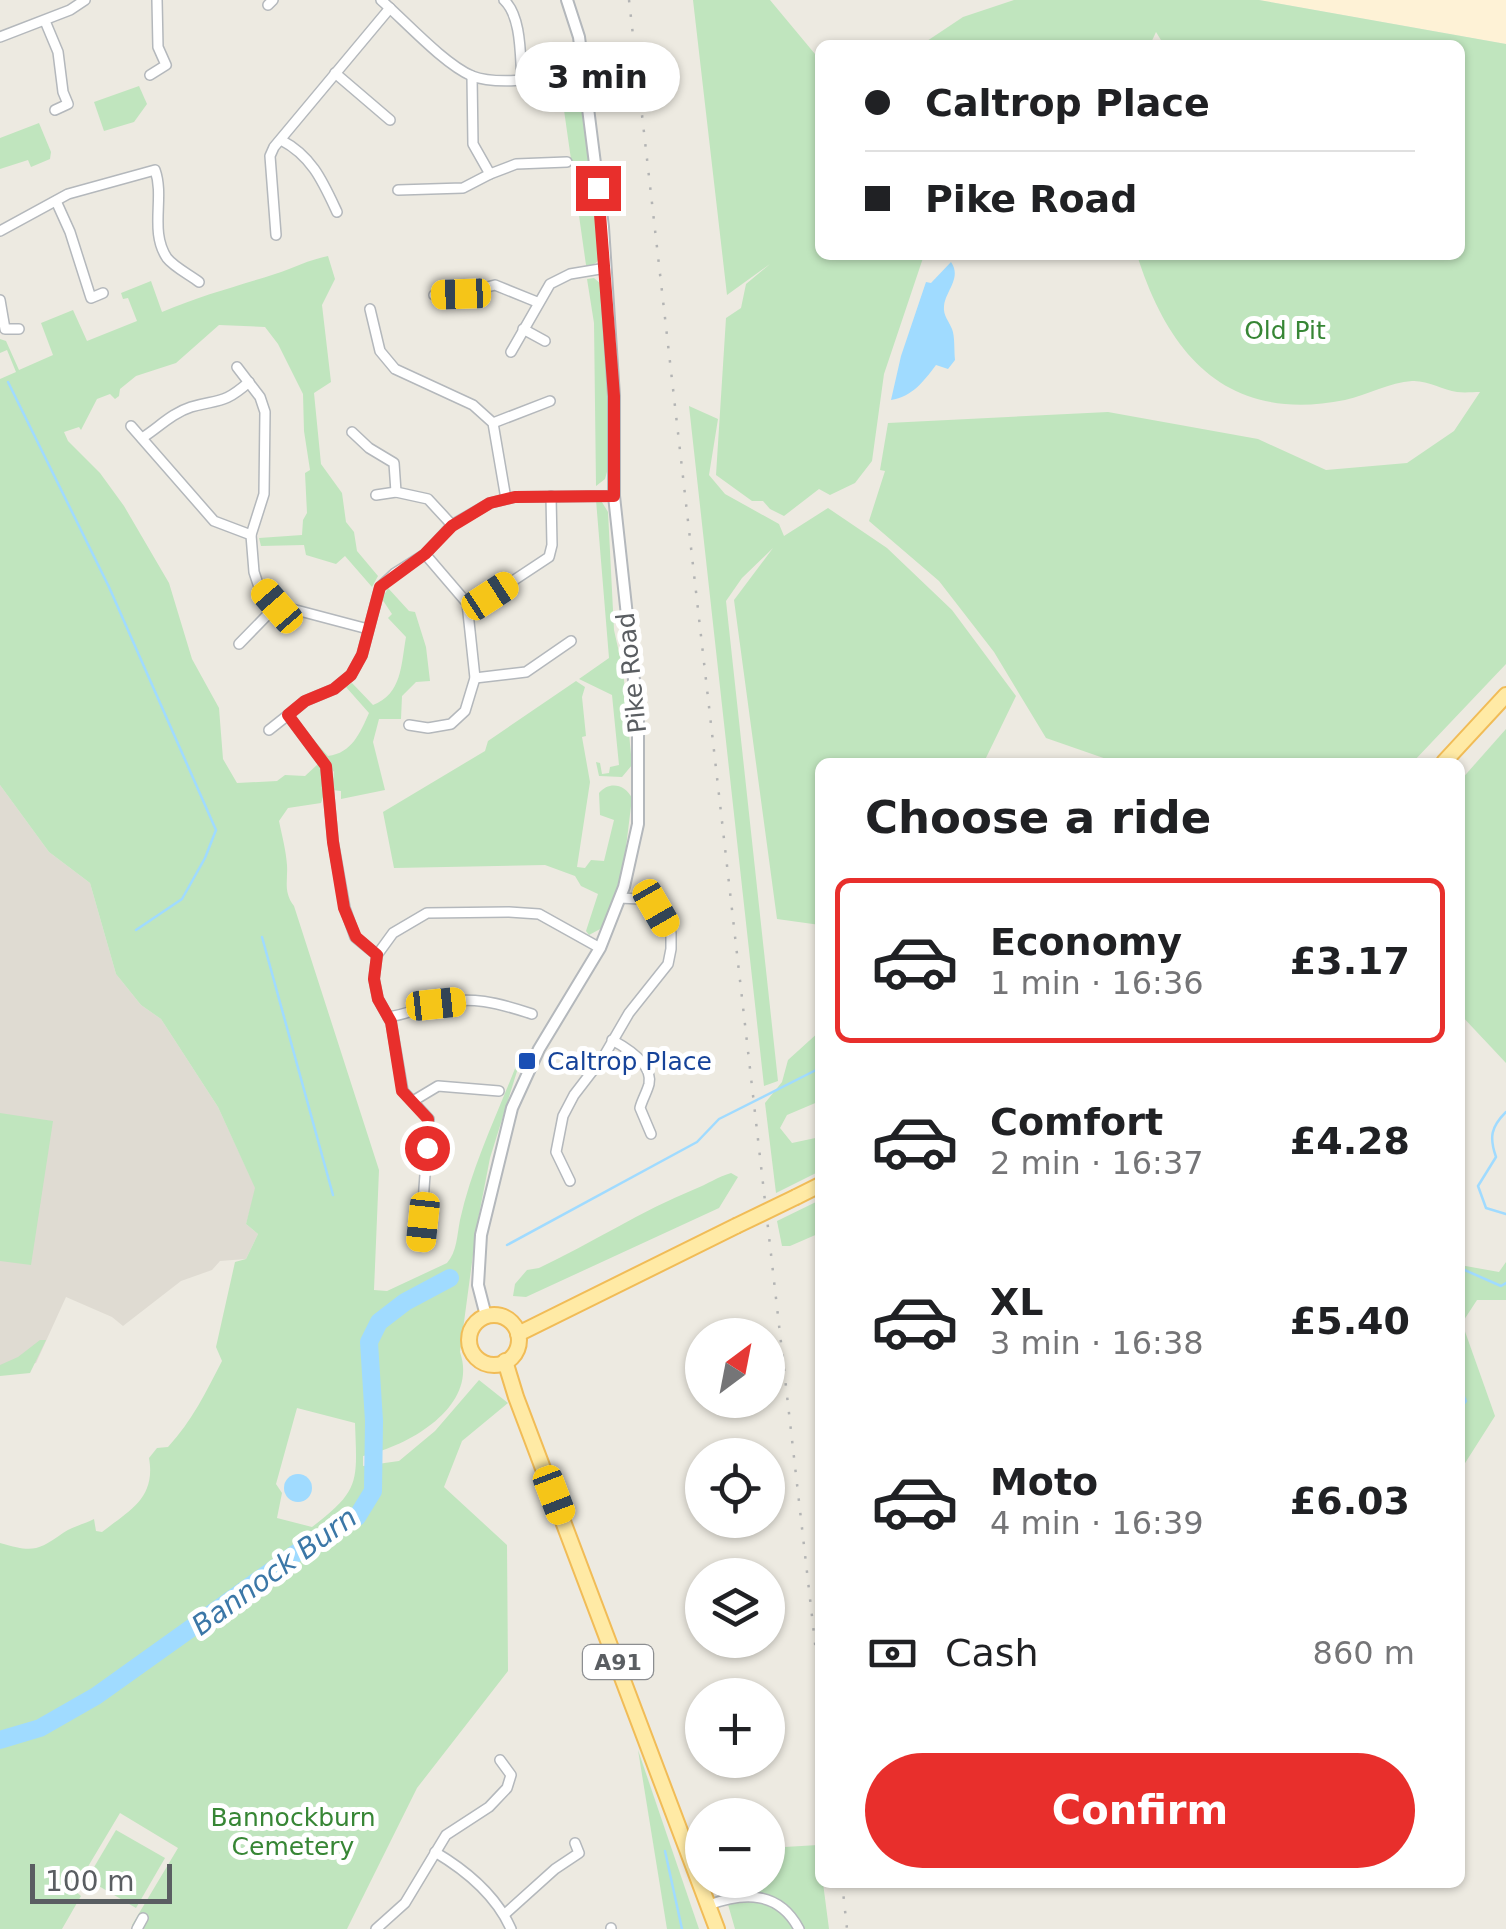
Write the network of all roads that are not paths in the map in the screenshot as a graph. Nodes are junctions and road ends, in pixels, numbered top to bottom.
1 (85, 0) edge
2 (157, 0) edge
3 (381, 0) edge
4 (504, 0) edge
5 (567, 0) edge
6 (390, 8) junction
7 (45, 21) junction
8 (0, 37) edge
9 (335, 72) junction
10 (582, 74) junction
11 (150, 75) dead end
12 (472, 76) junction
13 (522, 80) junction
14 (55, 110) dead end
15 (387, 112) dead end
16 (282, 140) junction
17 (568, 162) dead end
18 (490, 174) junction
19 (398, 190) dead end
20 (56, 202) junction
21 (338, 212) dead end
22 (0, 231) edge
23 (276, 235) dead end
24 (606, 268) junction
25 (199, 282) dead end
26 (103, 294) dead end
27 (434, 295) dead end
28 (0, 300) edge
29 (537, 302) junction
30 (370, 309) dead end
31 (19, 329) dead end
32 (523, 329) junction
33 (545, 340) dead end
34 (511, 352) dead end
35 (236, 367) dead end
36 (249, 382) junction
37 (550, 401) dead end
38 (493, 423) junction
39 (131, 426) dead end
40 (352, 432) dead end
41 (142, 438) junction
42 (396, 492) junction
43 (376, 495) dead end
44 (551, 496) junction
45 (614, 496) junction
46 (506, 499) junction
47 (452, 526) junction
48 (251, 535) junction
49 (425, 554) junction
50 (467, 603) junction
51 (277, 606) junction
52 (368, 629) junction
53 (571, 640) dead end
54 (239, 644) dead end
55 (475, 678) junction
56 (1506, 695) edge
57 (288, 715) junction
58 (409, 724) dead end
59 (428, 728) junction
60 (269, 730) dead end
61 (426, 742) dead end
62 (1448, 758) edge
63 (620, 898) junction
64 (600, 948) junction
65 (377, 955) junction
66 (532, 1014) dead end
67 (388, 1017) junction
68 (612, 1040) junction
69 (499, 1091) dead end
70 (412, 1101) junction
71 (651, 1134) dead end
72 (570, 1181) dead end
73 (815, 1188) edge
74 (423, 1222) junction
75 (437, 1222) dead end
76 (420, 1244) dead end
77 (486, 1316) junction
78 (516, 1330) junction
79 (498, 1363) junction
80 (500, 1760) dead end
81 (436, 1852) junction
82 (579, 1852) dead end
83 (709, 1905) junction
84 (504, 1914) junction
85 (144, 1918) dead end
86 (381, 1927) edge
87 (137, 1929) edge
88 (511, 1929) edge
89 (717, 1929) edge
90 (799, 1929) edge

1 - 7 street
2 - 11 street
3 - 6 street
4 - 13 street
5 - 10 street, Pike Road
6 - 9 street
6 - 12 street
7 - 8 street
7 - 14 street
9 - 15 street
9 - 16 street
10 - 13 street
10 - 24 street, Pike Road
12 - 13 street
12 - 18 street
16 - 21 street
16 - 23 street
17 - 18 street
18 - 19 street
20 - 22 street
20 - 25 street
20 - 26 street
24 - 29 street
24 - 45 street, Pike Road
27 - 29 street
28 - 31 street
29 - 32 street
30 - 38 street
32 - 33 street
32 - 34 street
35 - 36 street
36 - 41 street
36 - 48 street
37 - 38 street
38 - 46 street
39 - 41 street
40 - 42 street
41 - 48 street
42 - 43 street
42 - 47 street
44 - 45 street
44 - 46 street
44 - 50 street
45 - 63 street, Pike Road
46 - 47 street
47 - 49 street
48 - 51 street
49 - 50 street
49 - 52 street
50 - 55 street
51 - 52 street
51 - 54 street
52 - 57 street
53 - 55 street
55 - 59 street
56 - 62 main road
57 - 60 street
57 - 65 street
58 - 59 street
59 - 61 street
63 - 64 street, Pike Road
63 - 68 street
64 - 65 street
64 - 77 street, Pike Road
65 - 67 street
66 - 67 street
67 - 70 street
68 - 71 street
68 - 72 street
69 - 70 street
70 - 74 street
73 - 78 main road, bridge
74 - 75 street
74 - 76 street
77 - 78 main road
77 - 79 main road, A91
78 - 79 main road
79 - 83 main road, A91
80 - 81 street
81 - 84 street
81 - 86 street
82 - 84 street
83 - 89 main road, A91
83 - 90 street
84 - 88 street
85 - 87 street

